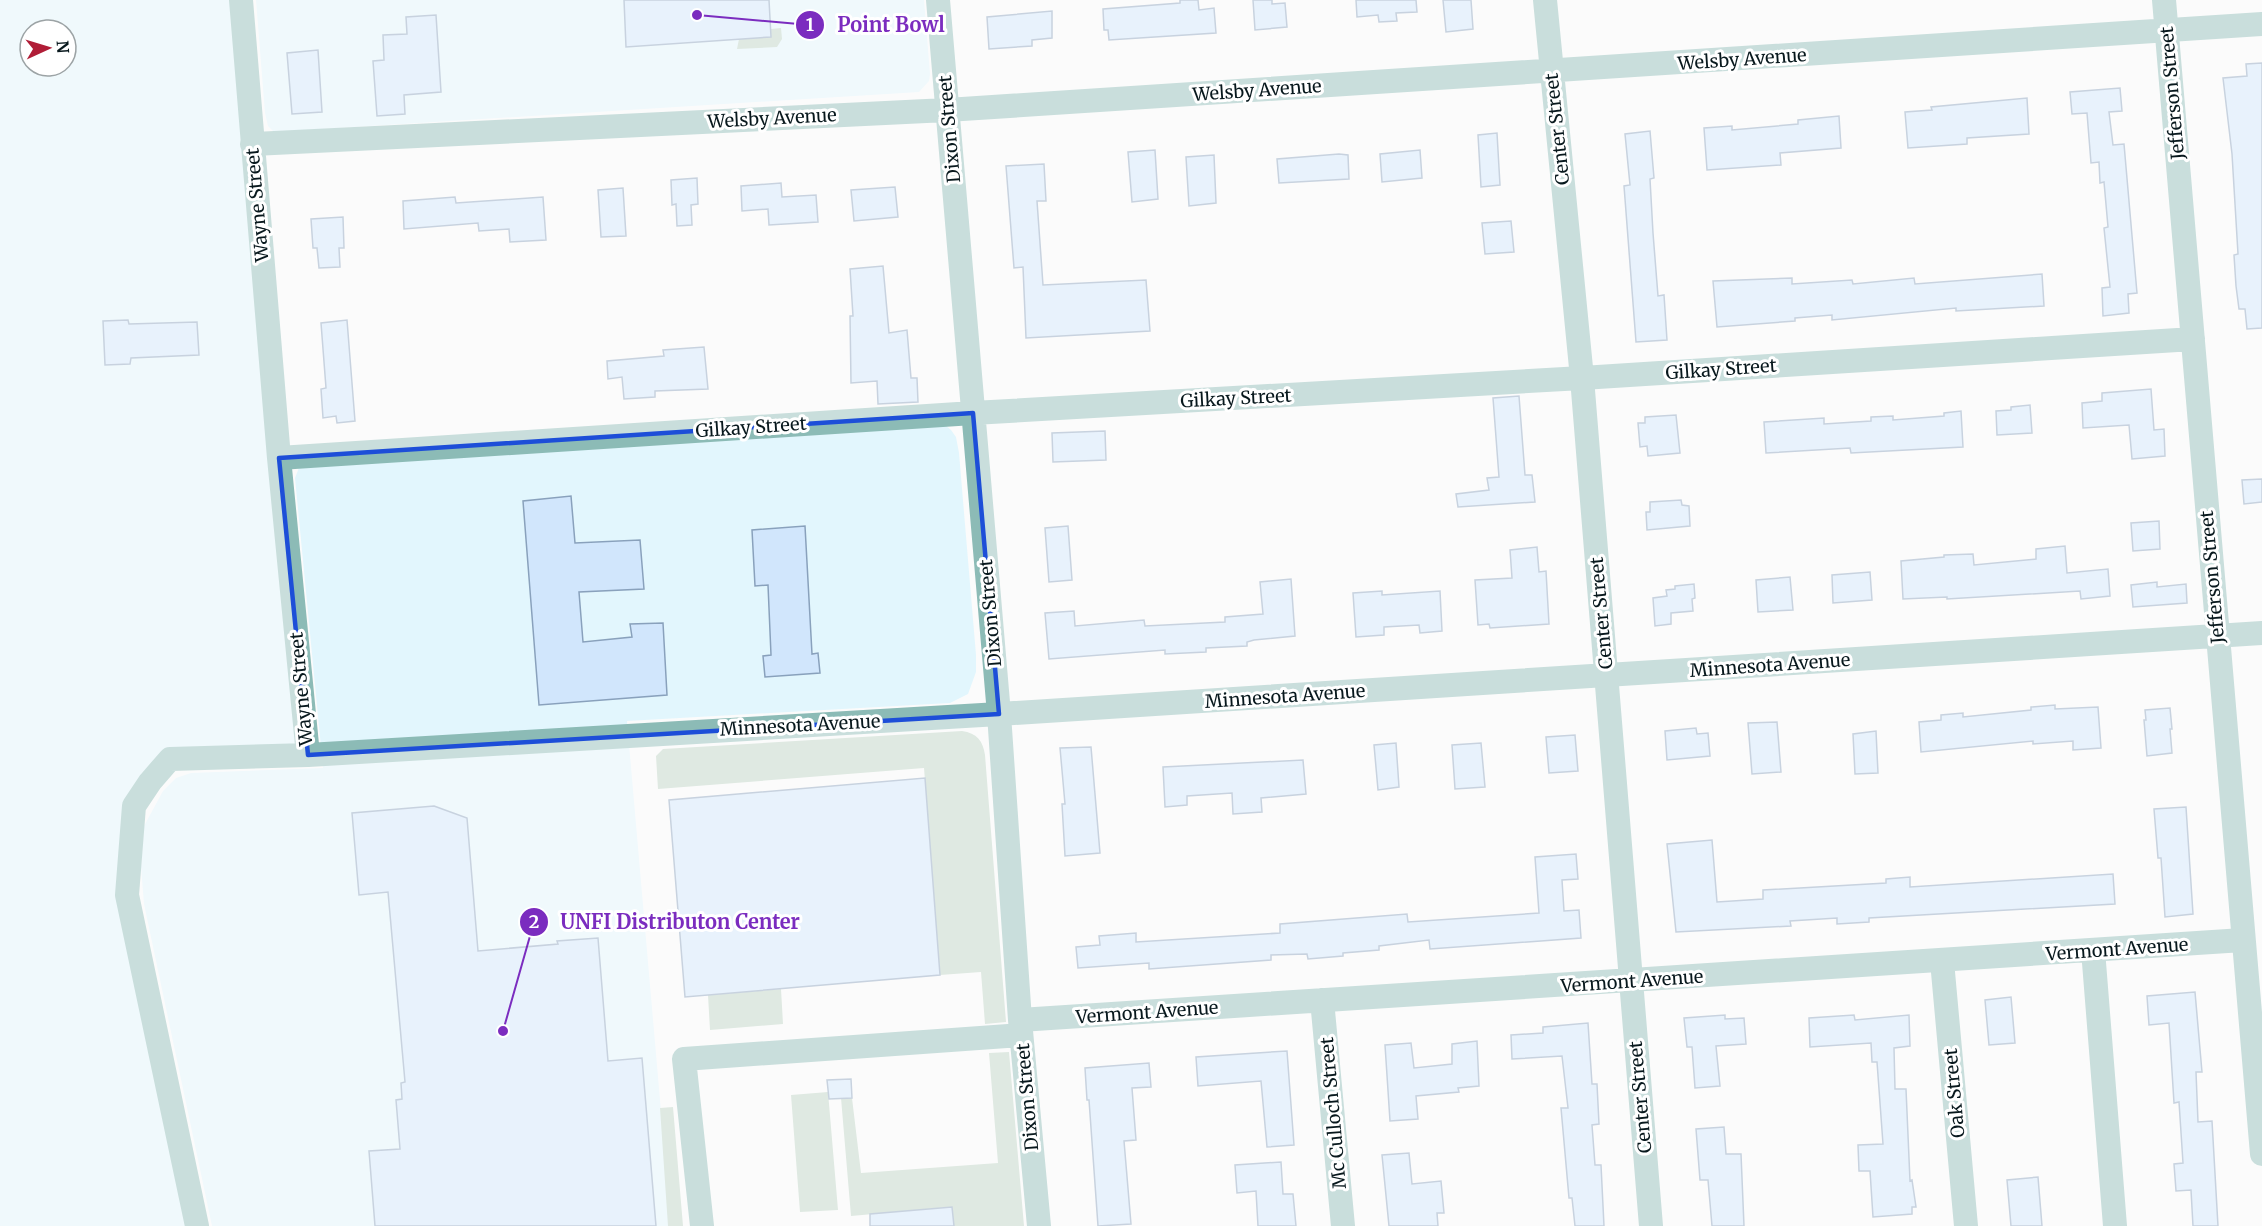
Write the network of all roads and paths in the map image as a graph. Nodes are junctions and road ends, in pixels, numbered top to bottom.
1 (241, 0) edge
2 (938, 0) edge
3 (1545, 0) edge
4 (2164, 0) edge
5 (2262, 24) edge
6 (2167, 31) junction
7 (1551, 71) junction
8 (947, 110) junction
9 (252, 144) junction
10 (2193, 339) junction
11 (1582, 378) junction
12 (973, 413) junction
13 (279, 458) junction
14 (2262, 633) edge
15 (2217, 636) junction
16 (1607, 676) junction
17 (999, 714) junction
18 (308, 755) junction
19 (2243, 940) junction
20 (2093, 950) junction
21 (1942, 961) junction
22 (1630, 981) junction
23 (1322, 1000) junction
24 (1020, 1028) junction
25 (2262, 1154) edge
26 (197, 1226) edge
27 (702, 1226) edge
28 (1039, 1226) edge
29 (1343, 1226) edge
30 (1651, 1226) edge
31 (1966, 1226) edge
32 (2115, 1226) edge

1 - 9 street, Wayne Street
2 - 8 street, Dixon Street
3 - 7 street, Center Street
4 - 6 street, Jefferson Street
5 - 6 street, Welsby Avenue
6 - 7 street, Welsby Avenue
6 - 10 street, Jefferson Street
7 - 8 street, Welsby Avenue
7 - 11 street, Center Street
8 - 9 street, Welsby Avenue
8 - 12 street, Dixon Street
9 - 13 street, Wayne Street
10 - 11 street, Gilkay Street
10 - 15 street, Jefferson Street
11 - 12 street, Gilkay Street
11 - 16 street, Center Street
12 - 13 street, Gilkay Street
12 - 17 street, Dixon Street
13 - 18 street, Wayne Street
14 - 15 street, Minnesota Avenue
15 - 16 street, Minnesota Avenue
15 - 19 street, Jefferson Street
16 - 17 street, Minnesota Avenue
16 - 22 street, Center Street
17 - 18 street, Minnesota Avenue
17 - 24 street, Dixon Street
18 - 26 street, Wayne Street
19 - 20 street, Vermont Avenue
19 - 25 street, Jefferson Street
20 - 21 street, Vermont Avenue
20 - 32 street
21 - 22 street, Vermont Avenue
21 - 31 street, Oak Street
22 - 23 street, Vermont Avenue
22 - 30 street, Center Street
23 - 24 street, Vermont Avenue
23 - 29 street, Mc Culloch Street
24 - 27 street, Vermont Avenue
24 - 28 street, Dixon Street

